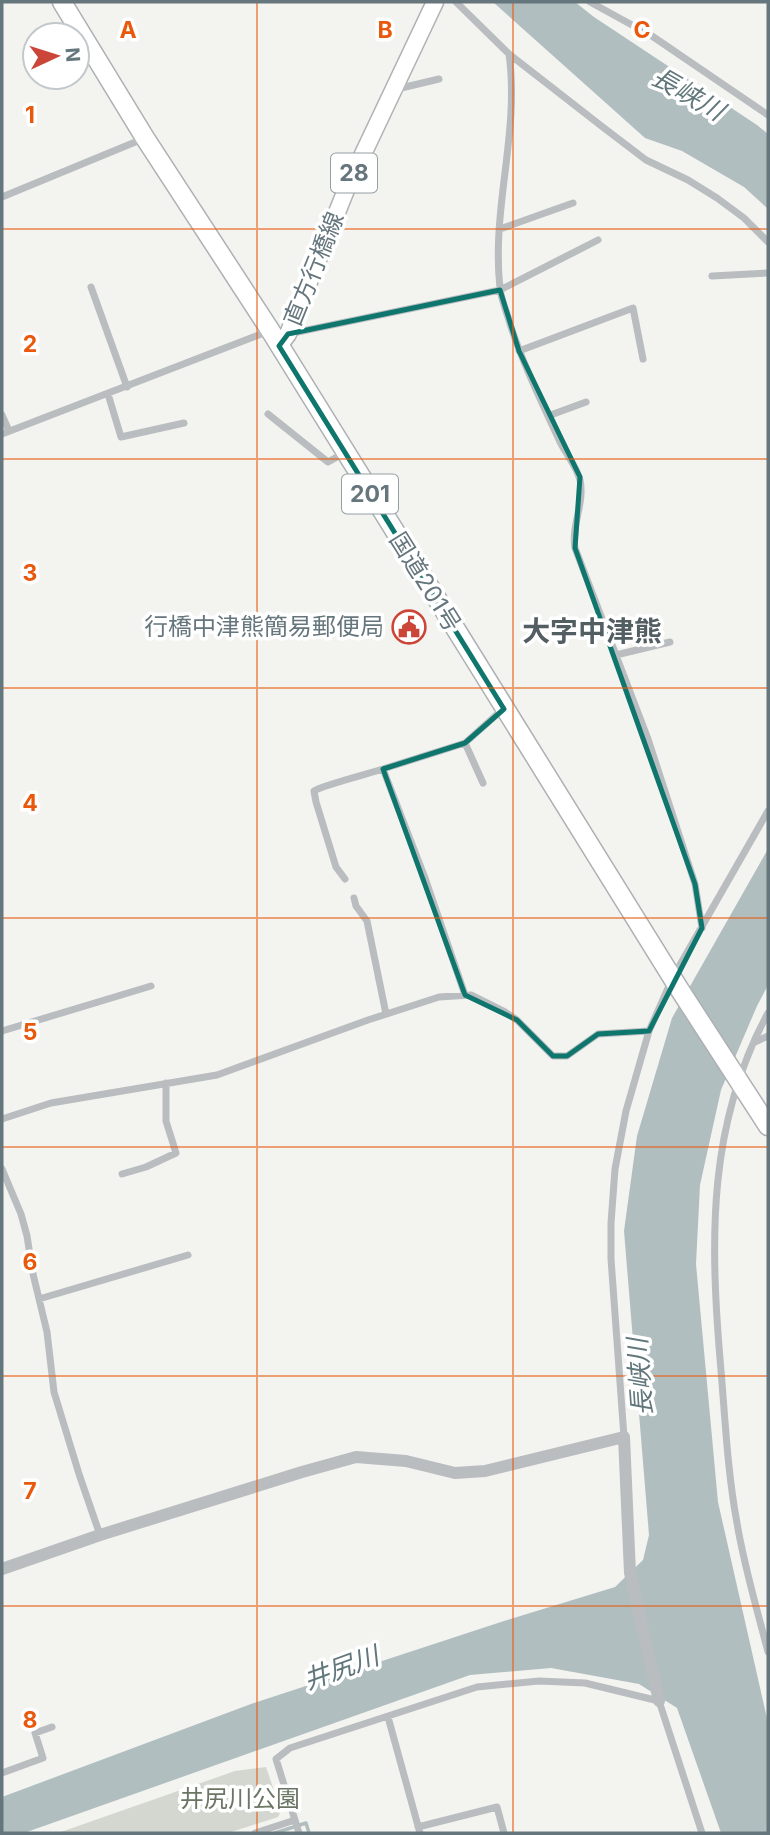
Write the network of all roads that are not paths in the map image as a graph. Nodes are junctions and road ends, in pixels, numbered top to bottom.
1 (62, 2) edge
2 (435, 2) edge
3 (456, 2) edge
4 (590, 2) edge
5 (509, 54) junction
6 (439, 79) dead end
7 (393, 90) junction
8 (768, 115) edge
9 (145, 138) junction
10 (2, 197) edge
11 (573, 203) dead end
12 (500, 229) junction
13 (598, 240) dead end
14 (768, 242) edge
15 (768, 273) edge
16 (712, 276) dead end
17 (91, 288) dead end
18 (500, 290) junction
19 (279, 337) junction
20 (519, 351) junction
21 (643, 359) dead end
22 (127, 387) junction
23 (108, 394) junction
24 (586, 402) dead end
25 (268, 414) dead end
26 (2, 415) edge
27 (548, 416) junction
28 (184, 423) dead end
29 (5, 432) edge
30 (345, 452) junction
31 (670, 642) dead end
32 (616, 655) junction
33 (504, 709) junction
34 (465, 743) junction
35 (383, 769) junction
36 (483, 783) dead end
37 (768, 811) edge
38 (345, 879) dead end
39 (354, 898) dead end
40 (702, 928) junction
41 (675, 982) junction
42 (151, 986) dead end
43 (465, 995) junction
44 (768, 1013) edge
45 (386, 1014) junction
46 (2, 1031) edge
47 (649, 1031) junction
48 (768, 1036) edge
49 (755, 1042) junction
50 (737, 1075) junction
51 (166, 1083) junction
52 (2, 1119) edge
53 (768, 1126) edge
54 (2, 1169) edge
55 (122, 1174) dead end
56 (188, 1255) dead end
57 (39, 1299) junction
58 (624, 1437) junction
59 (100, 1535) junction
60 (2, 1569) edge
61 (768, 1652) edge
62 (659, 1701) junction
63 (388, 1717) junction
64 (52, 1727) dead end
65 (2, 1773) edge
66 (295, 1820) junction
67 (419, 1830) edge
68 (255, 1833) edge
69 (299, 1833) edge
70 (504, 1833) edge
71 (702, 1833) edge

1 - 9 highway, 国道201号 / 201
2 - 7 main road, 直方行橋線 / 28
3 - 5 street
4 - 8 street
5 - 12 street
5 - 14 street
6 - 7 street
7 - 19 main road, 直方行橋線 / 28
9 - 10 street
9 - 19 highway, 国道201号 / 201
11 - 12 street
12 - 18 street
13 - 18 street
15 - 16 street
17 - 22 street
18 - 19 street
18 - 20 street
19 - 22 street
19 - 30 highway, 国道201号 / 201
20 - 21 street
20 - 27 street
22 - 23 street
23 - 28 street
23 - 29 street
24 - 27 street
25 - 30 street
26 - 29 street
27 - 32 street
30 - 33 highway, 国道201号 / 201
31 - 32 street
32 - 40 street
33 - 34 street
33 - 41 highway, 国道201号 / 201
34 - 35 street
34 - 36 street
35 - 38 street
35 - 43 street
37 - 40 street
39 - 45 street
40 - 41 street
41 - 47 street
41 - 50 highway, 国道201号 / 201
42 - 46 street
43 - 45 street
43 - 47 street
44 - 49 street
45 - 51 street
47 - 58 street
48 - 49 street
49 - 50 street
50 - 53 highway, 国道201号 / 201
50 - 61 street
51 - 52 street
51 - 55 street
54 - 57 street
56 - 57 street
57 - 59 street
58 - 59 street
58 - 62 street
59 - 60 street
62 - 63 street
62 - 71 street
63 - 66 street
63 - 67 street
64 - 65 street
66 - 68 street
66 - 69 street
67 - 70 street

